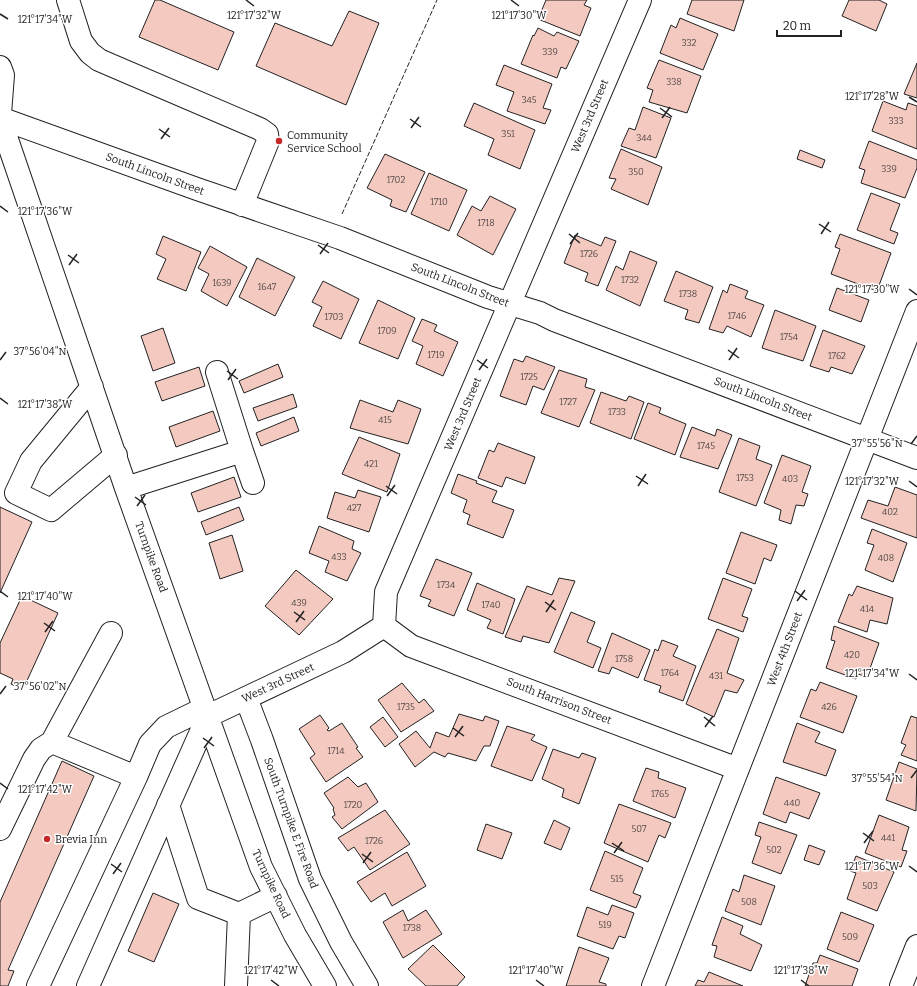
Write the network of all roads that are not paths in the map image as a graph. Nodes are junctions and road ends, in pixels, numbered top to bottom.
1 (68, 0) edge
2 (640, 0) edge
3 (0, 67) edge
4 (0, 114) edge
5 (0, 118) edge
6 (242, 204) junction
7 (510, 304) junction
8 (917, 312) edge
9 (218, 372) dead end
10 (92, 387) junction
11 (868, 439) junction
12 (242, 451) junction
13 (116, 455) junction
14 (917, 458) edge
15 (253, 483) dead end
16 (126, 488) junction
17 (384, 626) junction
18 (111, 633) dead end
19 (246, 698) junction
20 (206, 712) junction
21 (52, 742) junction
22 (738, 769) junction
23 (136, 777) junction
24 (168, 805) junction
25 (0, 829) edge
26 (276, 896) junction
27 (239, 914) junction
28 (917, 946) edge
29 (38, 986) edge
30 (88, 986) edge
31 (236, 986) edge
32 (325, 986) edge
33 (367, 986) edge
34 (653, 986) edge
35 (901, 986) edge

1 - 6 street
2 - 7 street, West 3rd Street
3 - 4 street
5 - 6 street, South Lincoln Street
5 - 10 street, Turnpike Road
6 - 7 street, South Lincoln Street
7 - 11 street, South Lincoln Street
7 - 17 street, West 3rd Street
8 - 11 street, West 4th Street
9 - 12 street
10 - 13 street, Turnpike Road
10 - 13 street
11 - 14 street, South Lincoln Street
11 - 22 street, West 4th Street
12 - 15 street
12 - 16 street
13 - 16 street, Turnpike Road
16 - 20 street, Turnpike Road
17 - 19 street, West 3rd Street
17 - 22 street, South Harrison Street
18 - 21 street
19 - 20 street, West 3rd Street
19 - 33 street, South Turnpike E Fire Road
20 - 23 street, West 3rd Street
20 - 24 street
20 - 26 street, Turnpike Road
21 - 23 street
21 - 25 street
22 - 34 street, West 4th Street
23 - 29 street, West 3rd Street
24 - 27 street
24 - 30 street
26 - 27 street
26 - 32 street, Turnpike Road
27 - 31 street
28 - 35 street

